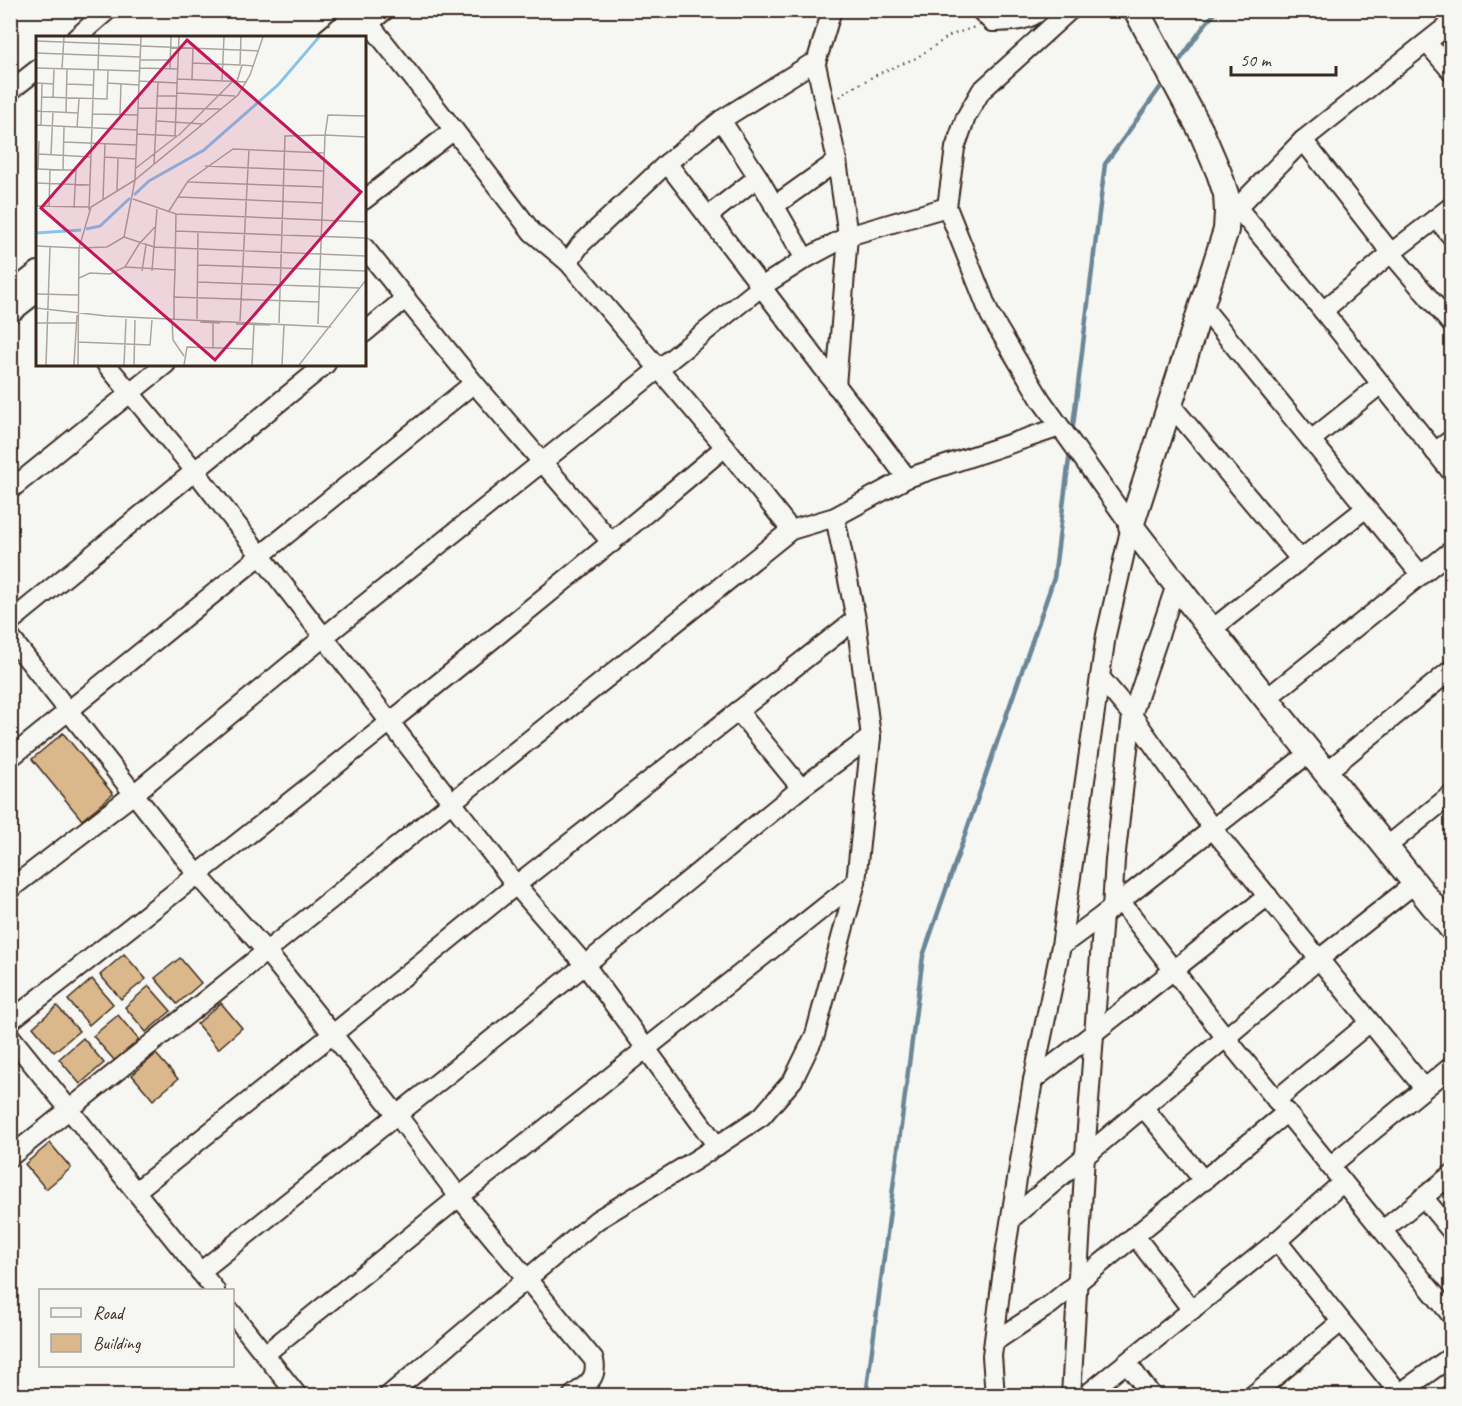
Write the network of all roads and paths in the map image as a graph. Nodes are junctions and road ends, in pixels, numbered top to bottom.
1 (108, 10) edge
2 (385, 10) edge
3 (832, 10) edge
4 (1041, 10) edge
5 (1070, 10) edge
6 (1136, 10) edge
7 (986, 16) edge
8 (365, 17) edge
9 (1452, 22) edge
10 (78, 36) edge
11 (331, 36) edge
12 (353, 36) edge
13 (1427, 42) junction
14 (814, 66) junction
15 (36, 71) edge
16 (1452, 72) edge
17 (10, 91) edge
18 (828, 116) junction
19 (721, 120) junction
20 (454, 130) junction
21 (1303, 140) junction
22 (837, 161) junction
23 (667, 163) junction
24 (758, 177) junction
25 (366, 198) edge
26 (1232, 201) junction
27 (774, 206) junction
28 (1452, 206) edge
29 (947, 207) junction
30 (708, 216) junction
31 (1436, 218) junction
32 (848, 236) junction
33 (1452, 237) edge
34 (366, 249) edge
35 (1391, 253) junction
36 (805, 259) junction
37 (568, 262) junction
38 (36, 273) edge
39 (761, 287) junction
40 (10, 293) edge
41 (36, 294) edge
42 (406, 298) junction
43 (1201, 305) junction
44 (1323, 311) junction
45 (10, 314) edge
46 (1452, 326) edge
47 (366, 331) edge
48 (108, 366) edge
49 (164, 366) edge
50 (324, 366) edge
51 (658, 368) junction
52 (474, 383) junction
53 (1381, 384) junction
54 (836, 386) junction
55 (131, 394) junction
56 (1170, 404) junction
57 (1060, 427) junction
58 (1452, 439) edge
59 (1311, 440) junction
60 (725, 447) junction
61 (1435, 452) junction
62 (542, 462) junction
63 (196, 472) junction
64 (1452, 473) edge
65 (906, 478) junction
66 (10, 490) edge
67 (1366, 508) junction
68 (835, 517) junction
69 (1131, 526) junction
70 (791, 530) junction
71 (612, 543) junction
72 (1452, 550) edge
73 (260, 556) junction
74 (1300, 559) junction
75 (1420, 574) junction
76 (1176, 585) junction
77 (856, 619) junction
78 (10, 622) edge
79 (1211, 630) junction
80 (325, 636) junction
81 (10, 637) edge
82 (1452, 669) edge
83 (1100, 677) junction
84 (1266, 699) junction
85 (70, 711) junction
86 (738, 711) junction
87 (1132, 715) junction
88 (391, 723) junction
89 (871, 737) junction
90 (1310, 753) junction
91 (10, 758) edge
92 (1325, 773) junction
93 (801, 788) junction
94 (135, 793) junction
95 (1452, 794) edge
96 (453, 802) junction
97 (1212, 828) junction
98 (1385, 848) junction
99 (198, 875) junction
100 (856, 882) junction
101 (1414, 884) junction
102 (516, 885) junction
103 (10, 889) edge
104 (1268, 896) junction
105 (1112, 908) junction
106 (1452, 929) edge
107 (1061, 946) junction
108 (266, 951) junction
109 (1319, 959) junction
110 (585, 965) junction
111 (1173, 969) junction
112 (10, 1021) edge
113 (1370, 1022) junction
114 (333, 1034) junction
115 (1094, 1035) junction
116 (10, 1036) edge
117 (1226, 1038) junction
118 (647, 1048) junction
119 (1452, 1066) edge
120 (1033, 1080) junction
121 (1424, 1088) junction
122 (1281, 1106) junction
123 (1143, 1107) junction
124 (69, 1109) junction
125 (398, 1116) junction
126 (717, 1146) junction
127 (1085, 1155) junction
128 (10, 1157) edge
129 (1330, 1166) junction
130 (1450, 1179) edge
131 (1204, 1181) junction
132 (1343, 1182) junction
133 (136, 1191) junction
134 (459, 1197) junction
135 (1423, 1197) junction
136 (1013, 1217) junction
137 (1383, 1230) junction
138 (1452, 1232) edge
139 (1135, 1236) junction
140 (1277, 1241) junction
141 (200, 1272) junction
142 (527, 1279) junction
143 (1078, 1283) junction
144 (214, 1289) edge
145 (1192, 1310) junction
146 (234, 1315) edge
147 (1452, 1316) edge
148 (1341, 1322) junction
149 (994, 1342) junction
150 (265, 1354) junction
151 (1452, 1356) edge
152 (1127, 1363) junction
153 (1398, 1394) edge
154 (298, 1395) edge
155 (388, 1395) edge
156 (573, 1395) edge
157 (994, 1395) edge
158 (1071, 1395) edge
159 (1085, 1395) edge
160 (1152, 1395) edge
161 (1252, 1395) edge

1 - 10 street
2 - 8 street
3 - 14 street
4 - 7 street
5 - 29 street
6 - 26 main road
7 - 18 path
8 - 11 street
8 - 12 street
8 - 20 street
9 - 13 street
13 - 16 street
13 - 21 street
14 - 18 street
14 - 19 street
15 - 17 street
18 - 22 street
19 - 23 street
19 - 24 street
20 - 25 street
20 - 37 street
21 - 26 street
21 - 35 street
22 - 27 street
22 - 32 street
23 - 30 street
23 - 37 street
24 - 27 street
24 - 30 street
26 - 43 main road
26 - 44 street
27 - 36 street
28 - 31 street
29 - 32 street
29 - 57 street
30 - 39 street
31 - 33 street
31 - 35 street
32 - 36 street
32 - 54 street
34 - 42 street
35 - 44 street
35 - 46 street
36 - 39 street
37 - 51 street
38 - 40 street
39 - 51 street
39 - 54 street
41 - 45 street
42 - 47 street
42 - 52 street
43 - 56 main road
43 - 59 street
44 - 53 street
48 - 55 street
49 - 55 street
50 - 63 street
51 - 60 street
51 - 62 street
52 - 62 street
52 - 73 street
53 - 59 street
53 - 61 street
54 - 65 street
55 - 63 street
55 - 66 street
56 - 69 main road
56 - 74 street
57 - 65 street
57 - 69 street
58 - 61 street
59 - 67 street
60 - 70 street
60 - 71 street
61 - 64 street
62 - 71 street
62 - 80 street
63 - 73 street
63 - 78 street
65 - 68 street
67 - 74 street
67 - 75 street
68 - 70 street
68 - 77 street
69 - 76 main road
69 - 83 street
70 - 96 street
71 - 88 street
72 - 75 street
73 - 80 street
73 - 85 street
74 - 79 street
75 - 84 street
76 - 79 main road
76 - 87 street
77 - 86 street
77 - 89 street
79 - 84 main road
80 - 88 street
80 - 94 street
81 - 85 street
82 - 92 street
83 - 87 street
83 - 107 street
84 - 90 main road
85 - 91 street
85 - 94 street
86 - 93 street
86 - 102 street
87 - 97 street
87 - 105 street
88 - 96 street
88 - 99 street
89 - 93 street
89 - 100 street
90 - 92 main road
90 - 97 street
92 - 98 main road
93 - 110 street
94 - 99 street
94 - 103 street
95 - 98 street
96 - 102 street
96 - 108 street
97 - 104 street
97 - 105 street
98 - 101 main road
99 - 108 street
99 - 112 street
100 - 118 street
100 - 126 street
101 - 106 main road
101 - 109 street
102 - 110 street
102 - 114 street
104 - 109 street
104 - 111 street
105 - 107 street
105 - 111 street
105 - 115 street
107 - 120 street
108 - 114 street
108 - 124 street
109 - 113 street
109 - 117 street
110 - 118 street
110 - 125 street
111 - 115 street
111 - 117 street
113 - 121 street
113 - 122 street
114 - 125 street
114 - 133 street
115 - 120 street
115 - 127 street
116 - 124 street
117 - 122 street
117 - 123 street
118 - 126 street
118 - 134 street
119 - 121 street
120 - 136 street
121 - 129 street
122 - 129 street
122 - 131 street
123 - 127 street
123 - 131 street
124 - 128 street
124 - 133 street
125 - 134 street
125 - 141 street
126 - 142 street
127 - 136 street
127 - 143 street
129 - 132 street
130 - 135 street
131 - 139 street
132 - 137 street
132 - 140 street
133 - 141 street
134 - 142 street
134 - 150 street
135 - 137 street
135 - 138 street
136 - 149 street
137 - 147 street
139 - 143 street
139 - 145 street
140 - 145 street
140 - 148 street
141 - 144 street
142 - 155 street
142 - 156 street
143 - 149 street
143 - 158 street
145 - 152 street
146 - 150 street
148 - 153 street
148 - 161 street
149 - 157 street
150 - 154 street
151 - 153 street
152 - 159 street
152 - 160 street

